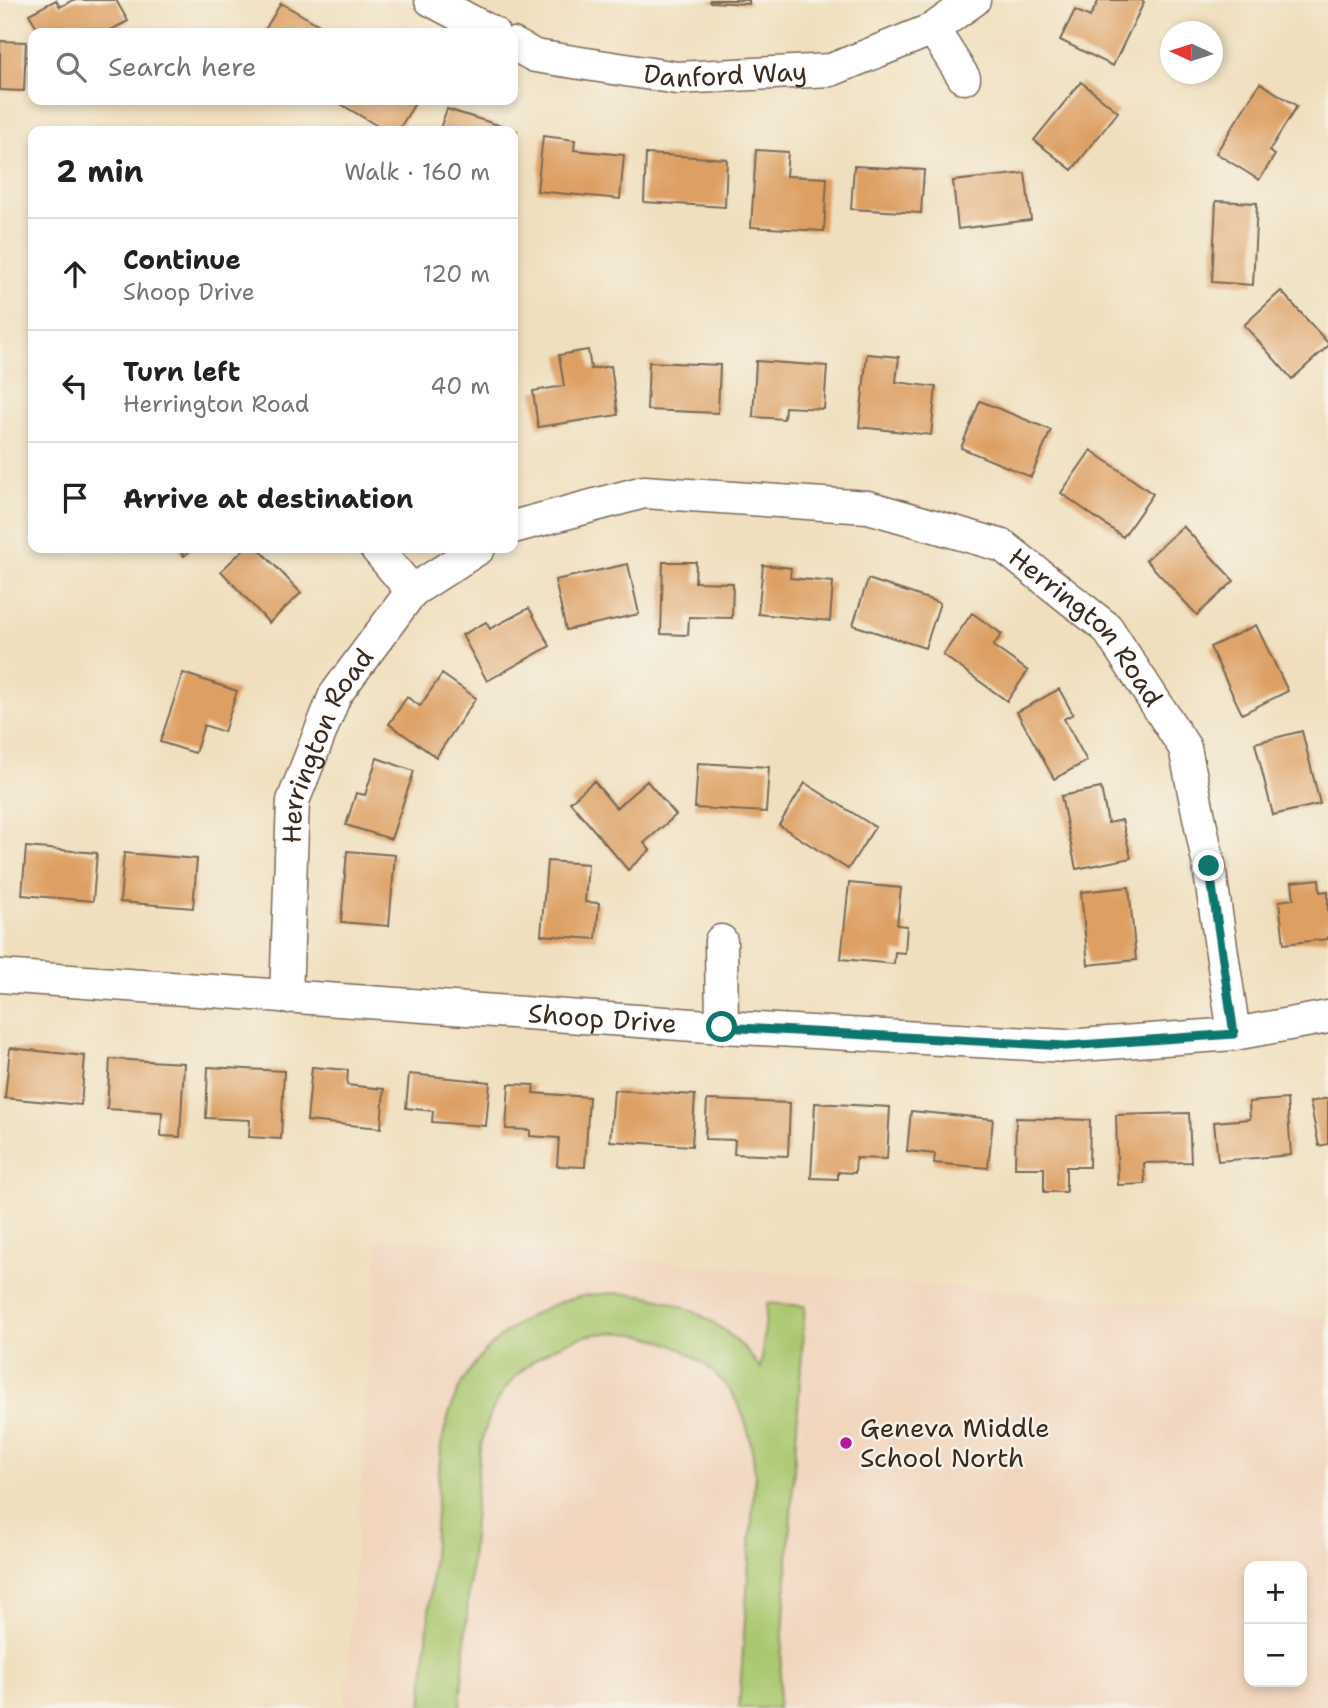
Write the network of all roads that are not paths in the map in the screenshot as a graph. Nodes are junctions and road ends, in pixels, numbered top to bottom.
1 (432, 0) edge
2 (974, 0) edge
3 (484, 28) edge
4 (933, 29) junction
5 (518, 47) edge
6 (964, 78) dead end
7 (518, 526) edge
8 (380, 553) edge
9 (471, 553) edge
10 (412, 591) junction
11 (721, 940) dead end
12 (0, 976) edge
13 (286, 997) junction
14 (1328, 1017) edge
15 (722, 1027) junction
16 (1234, 1034) junction

1 - 3 street
2 - 4 street, Danford Way
4 - 5 street, Danford Way
4 - 6 street
7 - 16 street, Herrington Road
8 - 10 street
9 - 10 street, Herrington Road
10 - 13 street, Herrington Road
11 - 15 street
12 - 13 street, Shoop Drive
13 - 15 street, Shoop Drive
14 - 16 street, Shoop Drive
15 - 16 street, Shoop Drive

